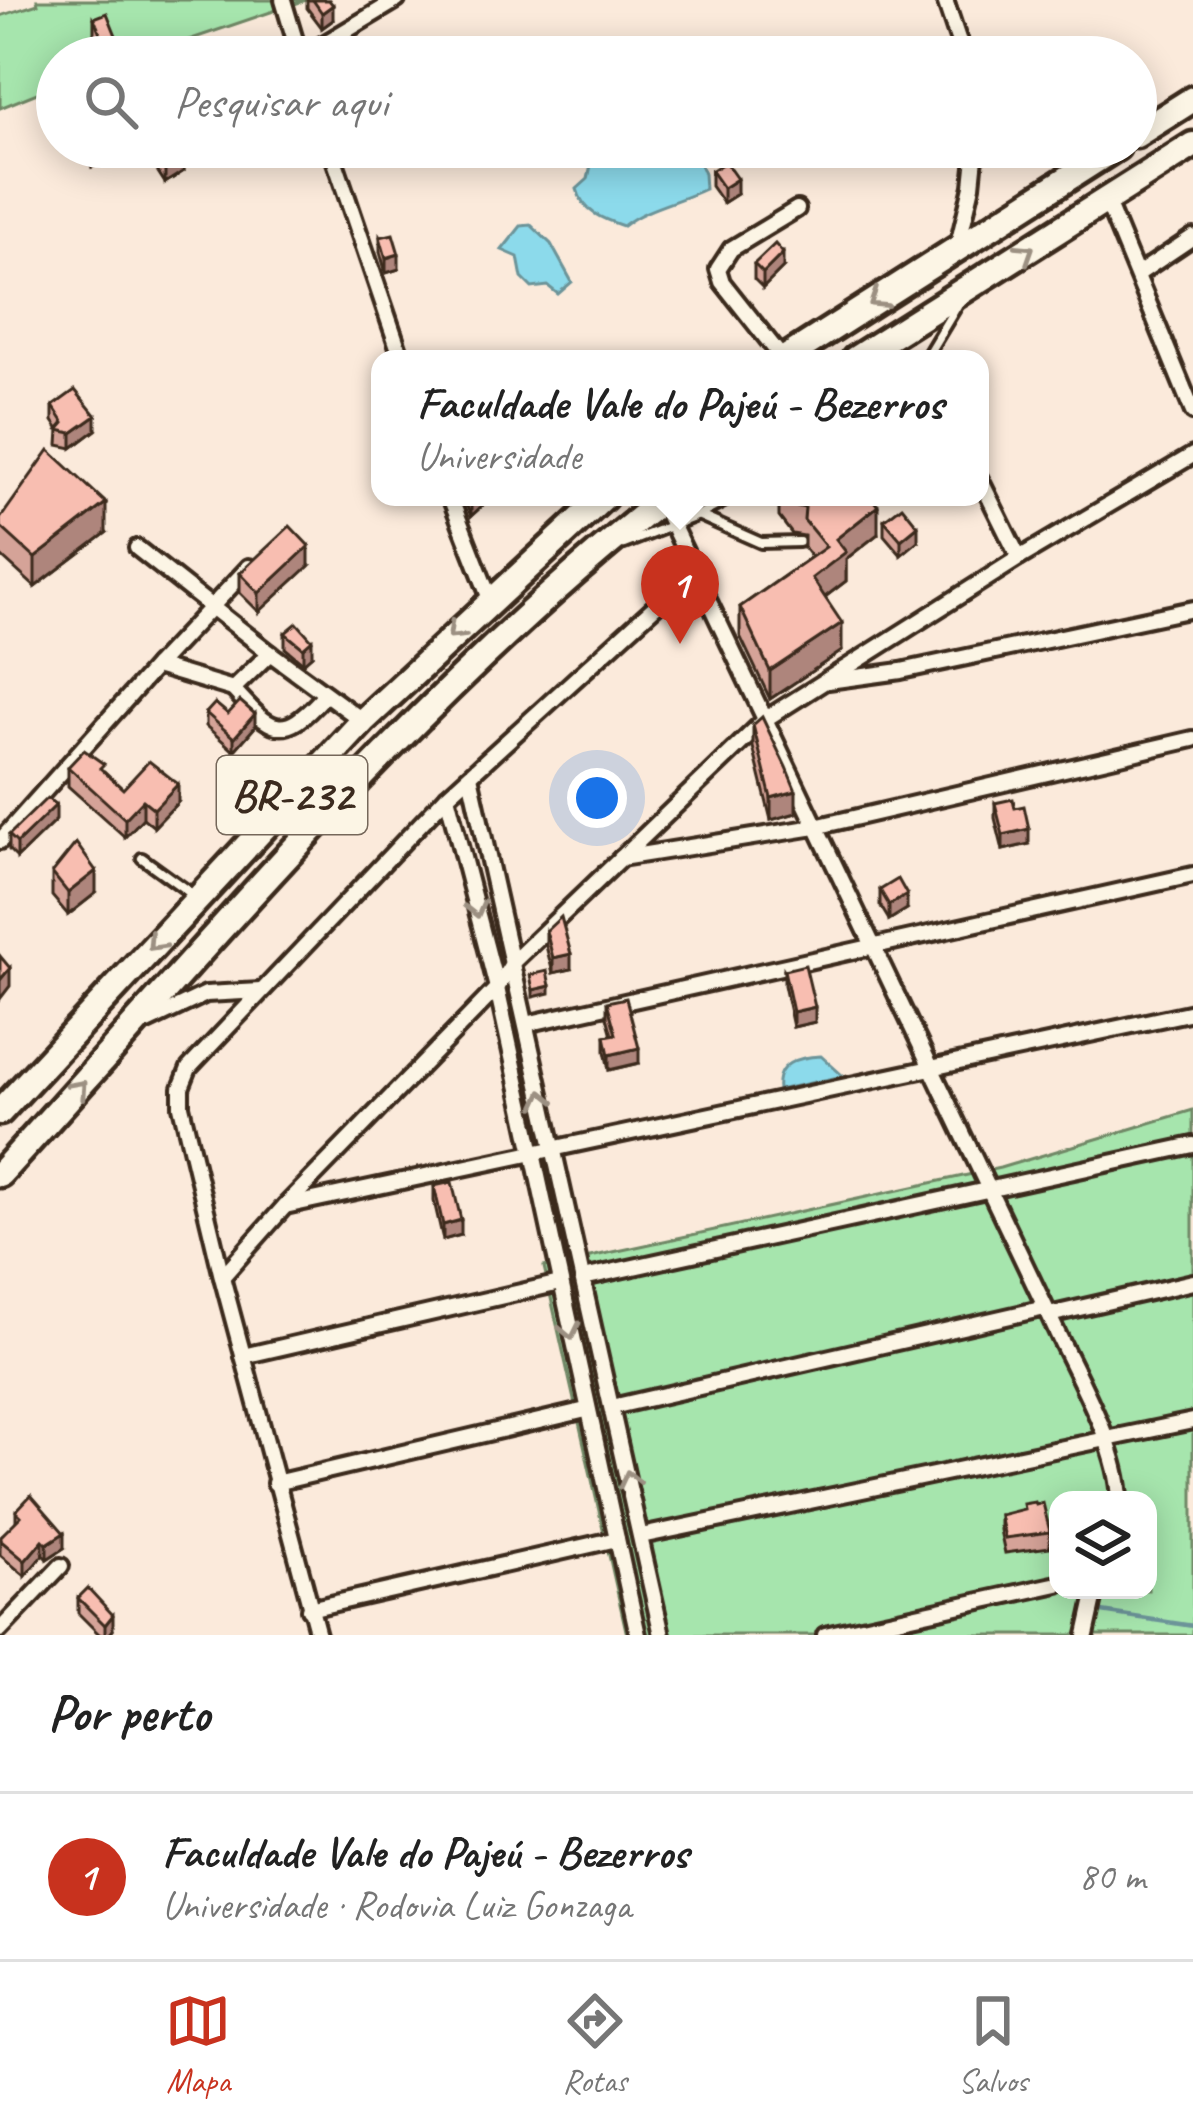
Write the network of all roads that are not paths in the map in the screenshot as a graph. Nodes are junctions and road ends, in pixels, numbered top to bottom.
1 (283, 0) edge
2 (397, 0) edge
3 (945, 0) edge
4 (294, 36) edge
5 (336, 36) edge
6 (957, 36) edge
7 (1193, 100) edge
8 (1157, 122) edge
9 (1193, 145) edge
10 (337, 168) edge
11 (974, 168) edge
12 (1084, 168) edge
13 (1157, 168) edge
14 (1157, 168) edge
15 (1106, 200) junction
16 (797, 208) dead end
17 (1193, 237) edge
18 (956, 249) junction
19 (1138, 274) junction
20 (965, 291) junction
21 (399, 350) edge
22 (777, 350) edge
23 (798, 350) edge
24 (870, 350) edge
25 (930, 350) edge
26 (1193, 412) edge
27 (1193, 455) edge
28 (989, 498) edge
29 (454, 506) edge
30 (594, 506) edge
31 (654, 506) edge
32 (665, 506) edge
33 (716, 506) edge
34 (699, 515) junction
35 (672, 525) junction
36 (799, 542) dead end
37 (137, 548) dead end
38 (595, 555) junction
39 (1018, 558) junction
40 (249, 567) edge
41 (695, 569) junction
42 (490, 599) junction
43 (212, 606) junction
44 (1193, 609) edge
45 (270, 652) junction
46 (156, 666) junction
47 (823, 682) junction
48 (233, 689) junction
49 (323, 696) junction
50 (767, 718) junction
51 (363, 721) junction
52 (1193, 740) edge
53 (470, 776) junction
54 (447, 796) junction
55 (815, 827) junction
56 (0, 841) edge
57 (142, 858) dead end
58 (620, 858) junction
59 (1193, 874) edge
60 (197, 898) junction
61 (874, 946) junction
62 (513, 962) junction
63 (497, 988) junction
64 (261, 991) junction
65 (1193, 1012) edge
66 (526, 1024) junction
67 (133, 1029) junction
68 (931, 1071) junction
69 (0, 1112) edge
70 (1193, 1144) edge
71 (554, 1147) junction
72 (532, 1153) junction
73 (0, 1174) edge
74 (988, 1189) junction
75 (285, 1206) junction
76 (222, 1277) junction
77 (583, 1278) junction
78 (1193, 1282) edge
79 (560, 1283) junction
80 (1047, 1312) junction
81 (243, 1356) junction
82 (612, 1407) junction
83 (586, 1410) junction
84 (1193, 1420) edge
85 (1103, 1437) junction
86 (275, 1483) junction
87 (1119, 1491) edge
88 (641, 1536) junction
89 (617, 1539) junction
90 (61, 1566) dead end
91 (1049, 1586) edge
92 (1094, 1599) edge
93 (309, 1609) junction
94 (0, 1630) edge
95 (318, 1635) edge
96 (638, 1635) edge
97 (662, 1635) edge
98 (825, 1635) edge
99 (1086, 1635) edge

1 - 4 street
2 - 5 street
3 - 6 street
7 - 8 highway
9 - 14 highway
10 - 21 street
11 - 18 street
12 - 18 highway
13 - 15 highway
15 - 19 street
20 -> 15 highway
16 - 22 street
17 - 19 street
18 -> 23 highway
19 - 26 street
20 - 24 highway
20 - 25 lane
27 - 39 street
28 - 39 street
29 - 42 street
30 - 42 highway, BR-232
31 - 38 highway, BR-232
32 - 35 street
33 - 34 lane
34 - 35 lane
34 - 36 lane
35 - 38 lane
35 - 41 street
37 - 43 street
38 - 67 highway, BR-232
39 - 47 street
40 - 43 street
41 - 50 street
41 - 53 street
42 -> 51 highway, BR-232
43 - 45 street
43 - 46 street
44 - 47 street
45 - 48 street
45 - 49 street
46 - 48 street
46 - 56 street
47 - 50 street
48 - 49 street
49 - 51 street
50 - 55 street
50 - 58 street
51 - 60 highway, BR-232
52 - 55 street
53 - 54 street
53 - 62 street
54 -> 63 street
54 - 64 street
55 - 58 street
55 - 61 street
57 - 60 lane
58 - 62 street
59 - 61 street
60 -> 69 highway, BR-232
61 - 66 street
61 - 68 street
62 - 63 street
62 - 66 street
63 - 72 street
63 - 75 street
64 - 67 street
64 - 76 street
65 - 68 street
71 -> 66 street
73 -> 67 highway, BR-232
68 - 71 street
68 - 74 street
70 - 74 street
71 - 72 street
71 - 77 street
72 - 75 street
72 - 79 street
74 - 77 street
74 - 80 street
75 - 76 street
76 - 81 street
77 - 82 street
78 - 80 street
79 - 81 street
79 -> 83 street
80 - 82 street
80 - 85 street
81 - 86 street
88 -> 82 street
83 - 86 street
83 - 89 street
84 - 85 street
85 - 87 street
85 - 88 street
86 - 93 street
88 - 97 street
89 - 93 street
89 - 96 street
90 - 94 street
91 - 98 street
92 - 99 street
93 - 95 street

